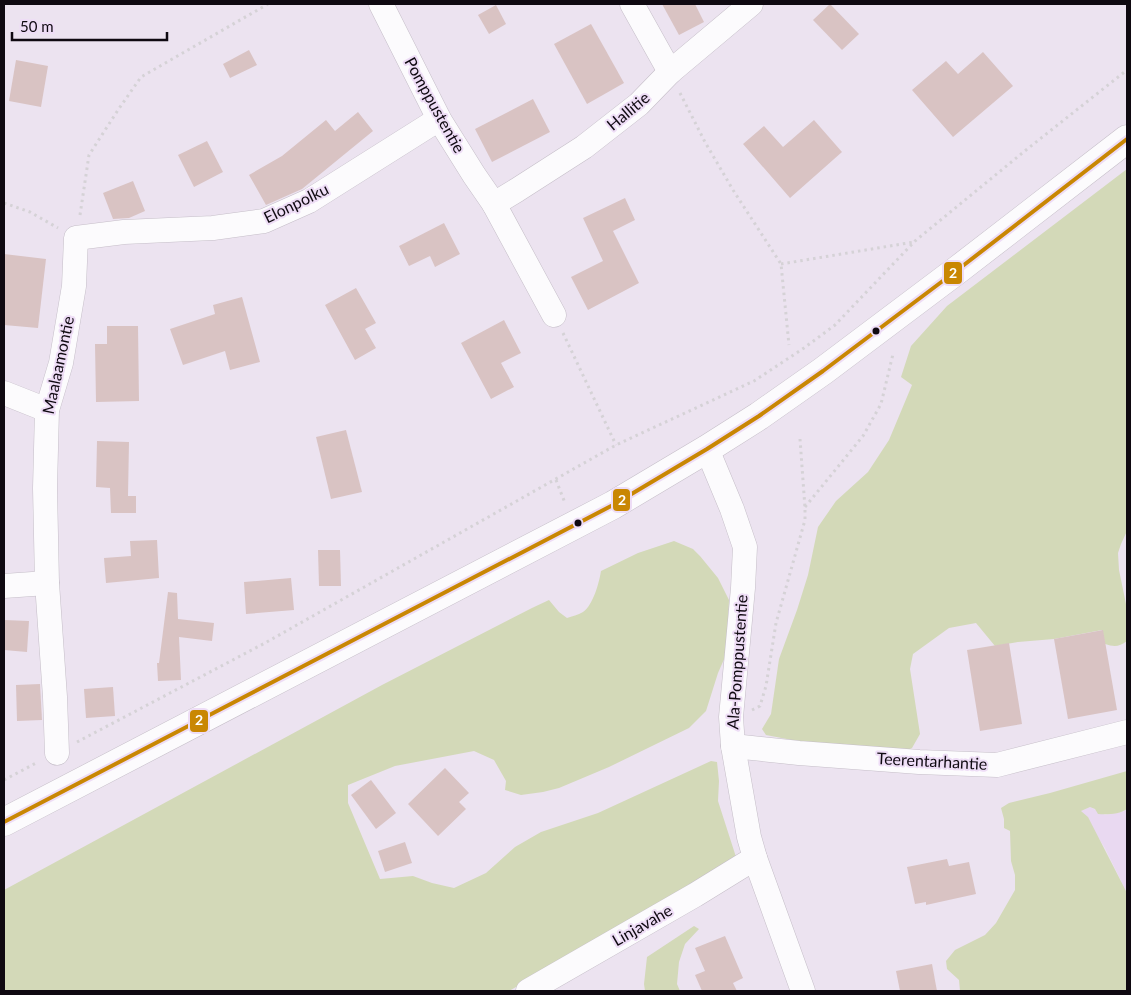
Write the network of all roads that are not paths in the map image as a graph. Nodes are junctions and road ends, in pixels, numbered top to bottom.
1 (381, 4) edge
2 (632, 4) edge
3 (750, 4) edge
4 (670, 72) junction
5 (439, 119) junction
6 (1127, 139) edge
7 (494, 204) junction
8 (76, 238) joint
9 (554, 315) road end
10 (4, 393) edge
11 (47, 410) junction
12 (707, 449) junction
13 (47, 583) junction
14 (4, 586) edge
15 (1127, 732) edge
16 (733, 746) junction
17 (57, 753) road end
18 (4, 822) edge
19 (755, 858) junction
20 (528, 991) edge
21 (803, 991) edge

1 - 5 street, Pomppustentie
2 - 4 street
3 - 4 street, Hallitie
4 - 7 street, Hallitie
5 - 7 street, Pomppustentie
5 - 8 street, Elonpolku
6 - 12 highway
7 - 9 street, Pomppustentie
8 - 11 street, Maalaamontie
10 - 11 street
11 - 13 street, Maalaamontie
12 - 16 street, Ala-Pomppustentie
12 - 18 highway
13 - 14 street
13 - 17 street, Maalaamontie
15 - 16 street, Teerentarhantie
16 - 19 street, Ala-Pomppustentie
19 - 20 street, Linjavahe
19 - 21 street, Ala-Pomppustentie

